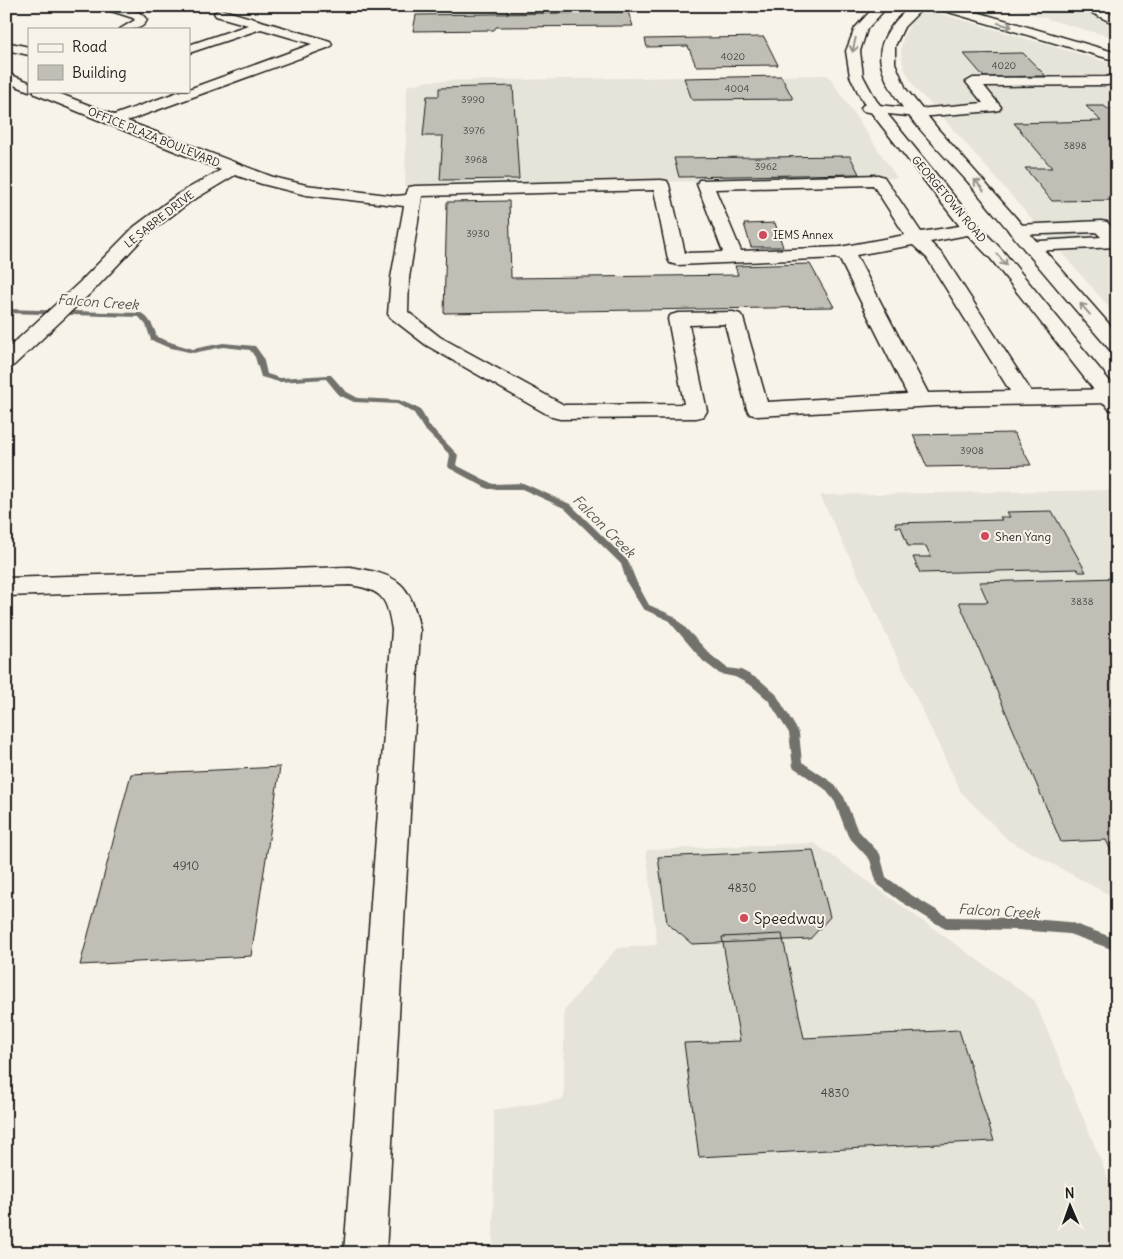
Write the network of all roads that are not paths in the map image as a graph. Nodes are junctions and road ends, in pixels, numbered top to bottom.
1 (109, 6) edge
2 (882, 6) edge
3 (919, 6) edge
4 (942, 6) edge
5 (983, 6) edge
6 (1083, 6) edge
7 (220, 13) dead end
8 (1117, 21) edge
9 (261, 25) junction
10 (129, 28) edge
11 (1117, 45) edge
12 (6, 46) edge
13 (190, 49) edge
14 (28, 52) edge
15 (1117, 57) edge
16 (6, 77) edge
17 (1117, 78) edge
18 (28, 86) edge
19 (190, 91) edge
20 (186, 92) edge
21 (53, 93) edge
22 (871, 108) junction
23 (918, 113) junction
24 (113, 121) junction
25 (234, 169) junction
26 (414, 200) junction
27 (1117, 215) edge
28 (1101, 226) junction
29 (972, 229) junction
30 (1017, 230) junction
31 (916, 238) junction
32 (1031, 246) junction
33 (845, 251) junction
34 (734, 257) junction
35 (1117, 346) edge
36 (6, 362) edge
37 (1025, 398) junction
38 (921, 400) junction
39 (1113, 400) edge
40 (6, 587) edge
41 (364, 1253) edge

1 - 10 main road
2 -> 22 main road, GEORGETOWN ROAD
3 - 23 main road
4 -> 15 main road
5 - 11 main road
6 - 8 main road
7 - 9 main road
9 - 13 main road
9 - 19 main road
12 - 14 main road
16 - 18 main road
17 - 23 main road
20 - 24 main road
21 - 24 main road, OFFICE PLAZA BOULEVARD
22 - 23 main road
22 - 29 main road, GEORGETOWN ROAD
30 -> 23 main road
24 - 25 main road, OFFICE PLAZA BOULEVARD
25 - 26 main road, OFFICE PLAZA BOULEVARD
25 - 36 main road, LE SABRE DRIVE
26 - 34 main road
26 - 38 main road
27 - 28 main road
28 - 30 main road
28 - 32 main road
29 - 31 main road
29 -> 39 main road, GEORGETOWN ROAD
30 - 32 main road
31 - 33 main road
31 - 34 main road
31 - 37 main road
35 -> 32 main road
33 - 34 main road
33 - 38 main road
37 - 38 main road
37 - 39 main road
40 - 41 main road

